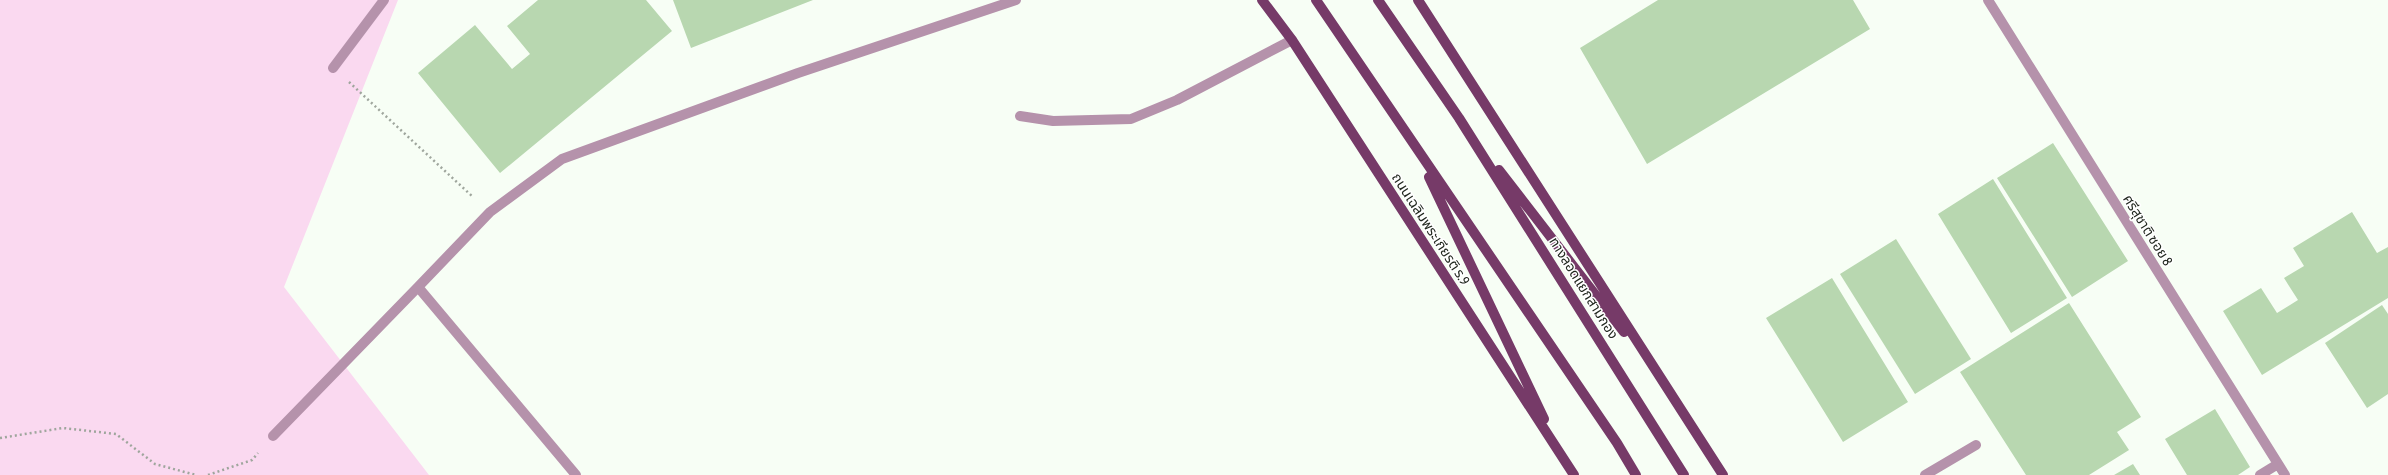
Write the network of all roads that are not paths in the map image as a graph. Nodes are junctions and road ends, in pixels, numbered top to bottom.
1 (384, 0) edge
2 (1016, 0) edge
3 (1262, 0) edge
4 (1316, 0) edge
5 (1378, 0) edge
6 (1418, 0) edge
7 (1988, 0) edge
8 (1292, 40) junction
9 (333, 68) road end
10 (1020, 116) dead end
11 (1459, 118) junction
12 (1416, 148) junction
13 (418, 287) junction
14 (1667, 387) junction
15 (274, 436) road end
16 (1976, 445) dead end
17 (1560, 454) junction
18 (2278, 464) junction
19 (576, 475) edge
20 (1574, 475) edge
21 (1636, 475) edge
22 (1684, 475) edge
23 (1723, 475) edge
24 (1925, 475) edge
25 (2260, 475) edge
26 (2285, 475) edge

1 - 9 street
2 - 13 street
3 - 8 main road, ถนนเฉลิมพระเกียรติ ร.9
4 - 12 main road
5 - 11 main road
6 - 14 main road
7 - 18 street, ศรีสุชาติ ซอย 8
8 - 10 street
8 - 17 main road, ถนนเฉลิมพระเกียรติ ร.9
11 - 14 main road
11 - 22 main road, ทางลอดแยกสามกอง
12 - 17 main road
12 - 21 main road
13 - 15 street
13 - 19 street
14 - 23 main road
16 - 24 street
17 - 20 main road, ถนนเฉลิมพระเกียรติ ร.9
18 - 25 street
18 - 26 street, ศรีสุชาติ ซอย 8

